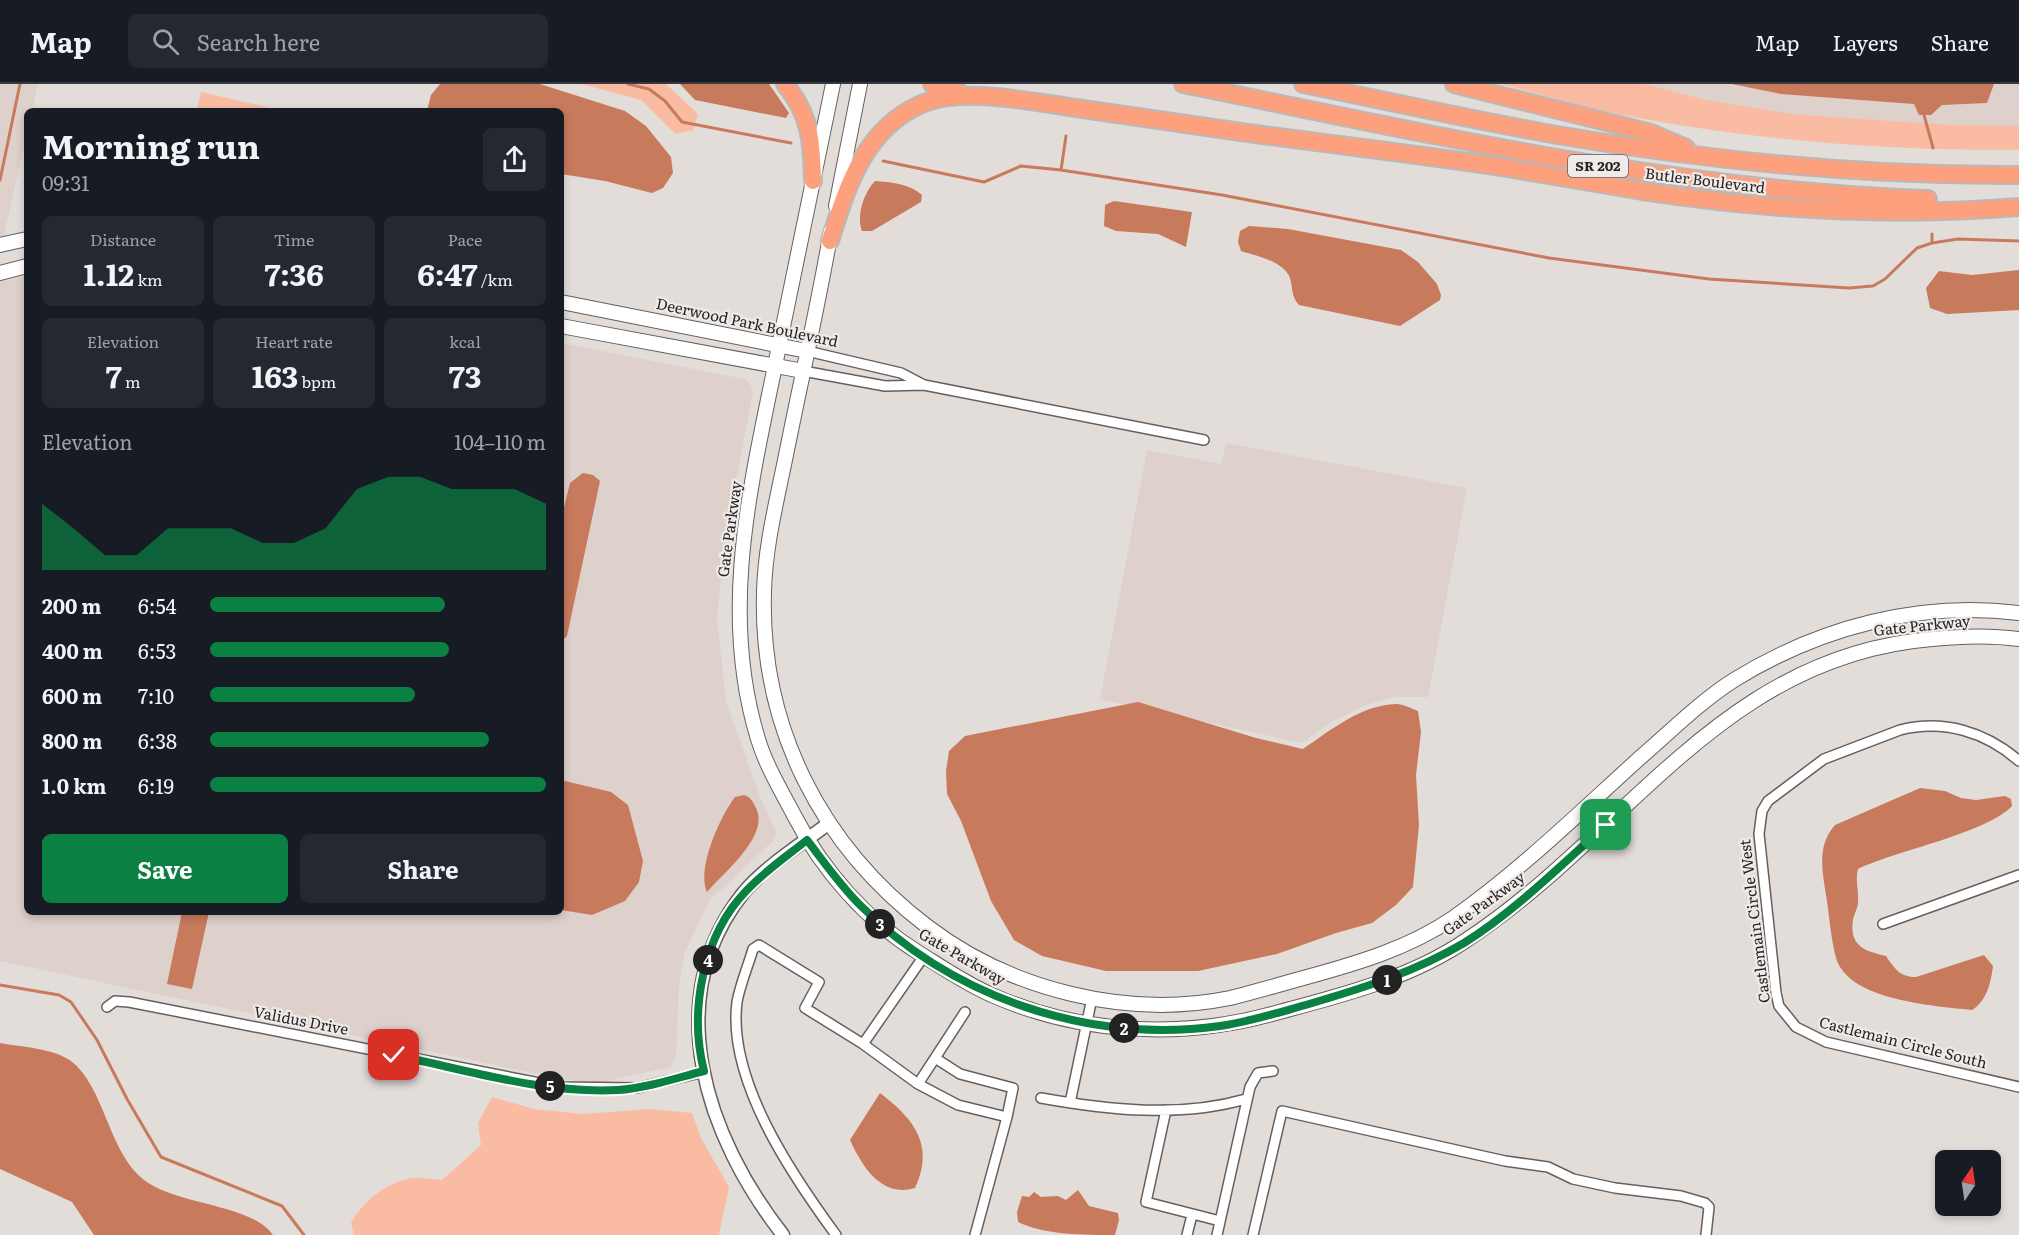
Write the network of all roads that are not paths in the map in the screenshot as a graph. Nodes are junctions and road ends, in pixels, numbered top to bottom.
1 (785, 84) edge
2 (833, 84) edge
3 (860, 84) edge
4 (932, 84) edge
5 (1182, 84) edge
6 (1303, 84) edge
7 (1454, 84) edge
8 (1004, 98) junction
9 (1706, 157) junction
10 (2019, 175) edge
11 (813, 181) junction
12 (2019, 199) edge
13 (2019, 207) edge
14 (24, 240) edge
15 (830, 241) junction
16 (0, 245) edge
17 (24, 267) edge
18 (5, 271) edge
19 (564, 303) edge
20 (655, 320) junction
21 (564, 327) edge
22 (621, 337) junction
23 (780, 344) junction
24 (807, 351) junction
25 (775, 366) junction
26 (803, 371) junction
27 (924, 385) junction
28 (1204, 440) dead end
29 (2019, 613) edge
30 (2019, 639) edge
31 (2019, 761) edge
32 (830, 823) junction
33 (807, 840) junction
34 (2019, 875) edge
35 (1883, 924) dead end
36 (924, 956) junction
37 (1092, 998) junction
38 (107, 1006) dead end
39 (965, 1012) dead end
40 (1786, 1016) joint
41 (1086, 1023) junction
42 (863, 1044) junction
43 (935, 1058) junction
44 (704, 1071) junction
45 (1273, 1071) dead end
46 (918, 1084) junction
47 (2019, 1087) edge
48 (1041, 1098) dead end
49 (1246, 1099) junction
50 (1070, 1103) junction
51 (1166, 1110) junction
52 (1007, 1117) junction
53 (1192, 1215) junction
54 (1220, 1221) junction
55 (783, 1235) edge
56 (836, 1235) edge
57 (975, 1235) edge
58 (1187, 1235) edge
59 (1217, 1235) edge
60 (1253, 1235) edge
61 (1706, 1235) edge

1 - 11 highway
2 - 11 main road, Gate Parkway
3 - 15 main road, Gate Parkway
4 - 8 highway
5 - 12 highway, Butler Boulevard / SR 202
6 - 9 highway, Butler Boulevard / SR 202
7 - 9 highway
8 - 13 highway
8 - 15 highway
9 - 10 highway, Butler Boulevard / SR 202
11 - 23 main road, Gate Parkway
14 - 16 main road
15 - 24 main road, Gate Parkway
17 - 18 main road
19 - 20 main road, Deerwood Park Boulevard
20 - 22 main road
20 - 23 main road, Deerwood Park Boulevard
21 - 22 main road, Deerwood Park Boulevard
22 - 25 main road, Deerwood Park Boulevard
23 - 24 main road, Deerwood Park Boulevard
23 - 25 main road, Gate Parkway
24 - 26 main road, Gate Parkway
24 - 27 street, Deerwood Park Boulevard
25 - 26 main road, Deerwood Park Boulevard
25 - 33 main road, Gate Parkway
26 - 27 street, Deerwood Park Boulevard
26 - 32 main road, Gate Parkway
27 - 28 street, Deerwood Park Boulevard
29 - 37 main road, Gate Parkway
30 - 41 main road, Gate Parkway
31 - 40 street, Castlemain Circle West
32 - 33 street
32 - 37 main road, Gate Parkway
33 - 36 main road, Gate Parkway
33 - 44 street
34 - 35 street
36 - 41 main road, Gate Parkway
36 - 42 street
37 - 41 street
38 - 44 street, Validus Drive
39 - 43 street
40 - 47 street, Castlemain Circle South
41 - 50 street
42 - 46 street
42 - 56 street
43 - 46 street
43 - 52 street
44 - 55 street
45 - 49 street
46 - 52 street
48 - 50 street
49 - 51 street
49 - 54 street
50 - 51 street
51 - 53 street
52 - 57 street
53 - 54 street
53 - 58 street
54 - 59 street
60 - 61 street

